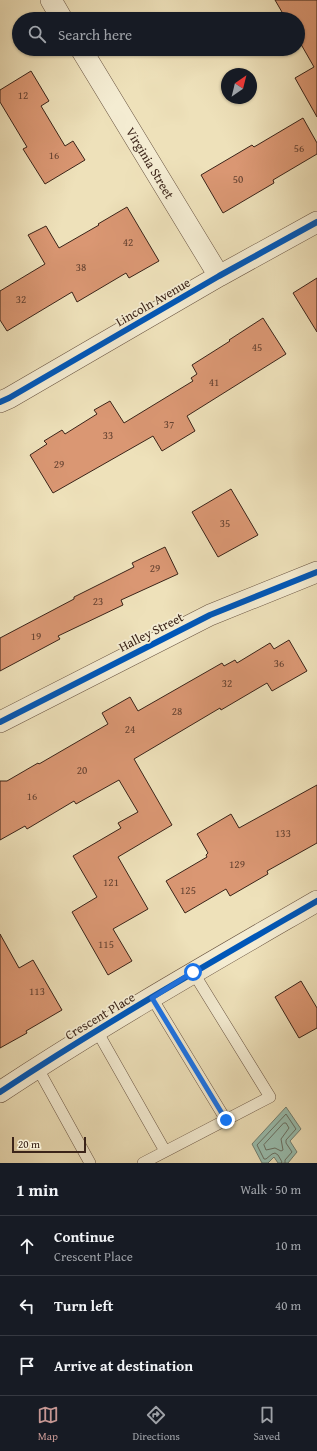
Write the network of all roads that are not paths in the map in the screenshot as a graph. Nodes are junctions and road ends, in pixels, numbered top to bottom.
1 (51, 0) edge
2 (58, 12) edge
3 (85, 56) edge
4 (317, 222) edge
5 (219, 276) junction
6 (0, 402) edge
7 (317, 572) edge
8 (0, 722) edge
9 (317, 901) edge
10 (193, 972) junction
11 (152, 998) junction
12 (96, 1031) junction
13 (37, 1067) junction
14 (0, 1092) edge
15 (226, 1120) junction
16 (165, 1151) junction
17 (90, 1163) edge
18 (143, 1163) edge

1 - 2 street
3 - 5 street, Virginia Street
4 - 5 street, Lincoln Avenue
5 - 6 street, Lincoln Avenue
7 - 8 street, Halley Street
9 - 10 street, Crescent Place
10 - 11 street, Crescent Place
10 - 15 lane
11 - 12 street, Crescent Place
11 - 15 lane
12 - 13 street, Crescent Place
12 - 16 lane
13 - 14 street, Crescent Place
13 - 17 lane
15 - 16 lane
16 - 18 lane

